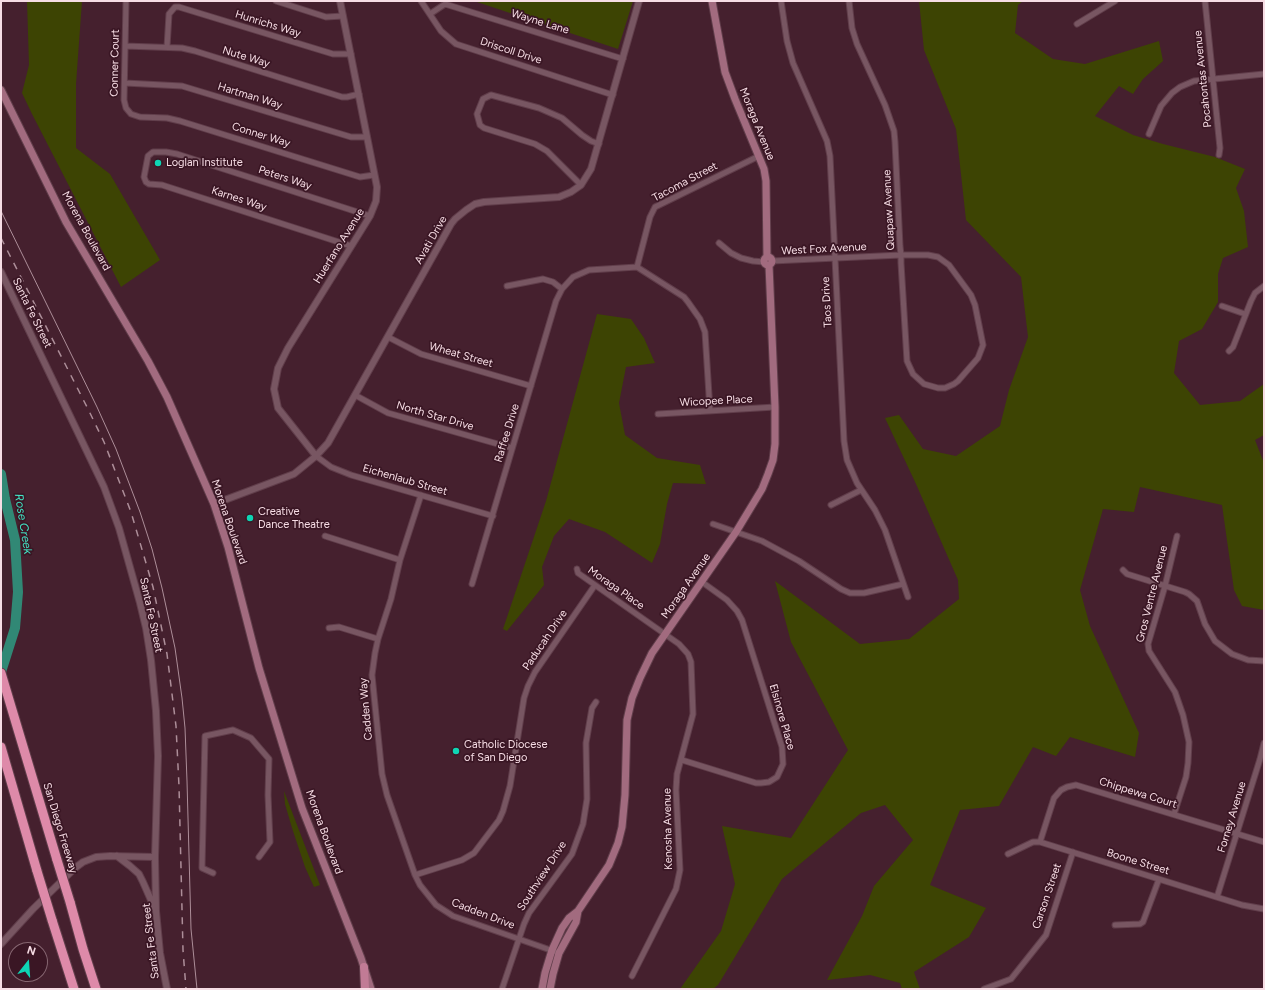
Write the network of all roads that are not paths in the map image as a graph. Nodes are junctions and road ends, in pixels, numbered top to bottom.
1 (126, 1) edge
2 (276, 1) edge
3 (340, 1) edge
4 (421, 1) edge
5 (639, 1) edge
6 (712, 1) edge
7 (781, 1) edge
8 (849, 1) edge
9 (1115, 1) edge
10 (1204, 1) edge
11 (430, 14) junction
12 (343, 16) junction
13 (1077, 24) dead end
14 (125, 46) junction
15 (167, 48) junction
16 (351, 54) junction
17 (623, 59) junction
18 (1264, 74) edge
19 (1213, 79) junction
20 (125, 83) junction
21 (1, 90) edge
22 (359, 94) junction
23 (613, 95) junction
24 (140, 117) joint
25 (1149, 134) dead end
26 (367, 137) junction
27 (599, 144) junction
28 (1219, 155) dead end
29 (148, 156) joint
30 (758, 156) junction
31 (374, 175) junction
32 (581, 185) junction
33 (370, 216) junction
34 (719, 244) dead end
35 (351, 246) junction
36 (901, 255) junction
37 (835, 258) junction
38 (768, 261) junction
39 (637, 267) junction
40 (1, 272) edge
41 (508, 286) dead end
42 (1264, 286) edge
43 (562, 289) junction
44 (1222, 306) dead end
45 (1245, 314) junction
46 (388, 337) junction
47 (1229, 351) dead end
48 (958, 381) joint
49 (531, 386) junction
50 (355, 395) junction
51 (775, 407) junction
52 (710, 411) junction
53 (658, 414) dead end
54 (512, 448) junction
55 (316, 456) junction
56 (861, 490) junction
57 (421, 495) junction
58 (214, 504) junction
59 (831, 505) dead end
60 (493, 516) junction
61 (713, 524) dead end
62 (736, 532) junction
63 (325, 536) dead end
64 (1177, 536) dead end
65 (400, 560) junction
66 (577, 569) dead end
67 (1122, 570) dead end
68 (702, 582) junction
69 (472, 584) dead end
70 (903, 584) junction
71 (595, 585) junction
72 (1165, 586) junction
73 (908, 597) dead end
74 (329, 628) dead end
75 (666, 634) junction
76 (378, 639) junction
77 (1264, 661) edge
78 (1, 673) edge
79 (596, 702) dead end
80 (1264, 743) edge
81 (1, 747) edge
82 (682, 760) junction
83 (1174, 814) junction
84 (1237, 834) junction
85 (1040, 842) junction
86 (1264, 842) edge
87 (1073, 852) junction
88 (1008, 854) dead end
89 (116, 856) junction
90 (155, 857) junction
91 (259, 857) dead end
92 (213, 873) dead end
93 (415, 875) junction
94 (1159, 879) junction
95 (1217, 897) junction
96 (1264, 909) edge
97 (156, 911) junction
98 (578, 911) junction
99 (1115, 925) dead end
100 (520, 938) junction
101 (1, 944) edge
102 (552, 950) junction
103 (560, 953) junction
104 (364, 966) junction
105 (632, 976) dead end
106 (74, 989) edge
107 (96, 989) edge
108 (167, 989) edge
109 (365, 989) edge
110 (371, 989) edge
111 (502, 989) edge
112 (542, 989) edge
113 (550, 989) edge
114 (984, 989) edge

1 - 14 street, Conner Court
2 - 12 street
3 - 12 street, Huerfano Avenue
4 - 11 street, Driscoll Drive
5 - 17 street, Avati Drive
6 - 30 main road, Moraga Avenue
7 - 37 street, Taos Drive
8 - 36 street, Quapaw Avenue
9 - 13 street
10 - 19 street, Pocahontas Avenue
11 - 17 street, Wayne Lane
11 - 23 street, Driscoll Drive
12 - 16 street, Huerfano Avenue
14 - 15 street, Nute Way
14 - 20 street, Conner Court
15 - 16 street, Hunrichs Way
15 - 22 street, Nute Way
16 - 22 street, Huerfano Avenue
17 - 23 street, Avati Drive
18 - 19 street
19 - 25 street
19 - 28 street, Pocahontas Avenue
20 - 24 street, Conner Court
20 - 26 street, Hartman Way
21 - 58 main road, Morena Boulevard
22 - 26 street, Huerfano Avenue
23 - 27 street, Avati Drive
24 - 31 street, Conner Way
26 - 31 street, Huerfano Avenue
27 - 32 street, Avati Drive
27 - 32 street
29 - 33 street, Peters Way
29 - 35 street, Karnes Way
30 - 38 main road, Moraga Avenue
30 - 39 street, Tacoma Street
31 - 33 street, Huerfano Avenue
32 - 46 street, Avati Drive
33 - 35 street, Huerfano Avenue
34 - 38 street, West Fox Avenue
35 - 55 street, Huerfano Avenue
36 - 37 street, West Fox Avenue
36 - 48 street, Quapaw Avenue
36 - 48 street, West Fox Avenue
37 - 38 street, West Fox Avenue
37 - 56 street, Taos Drive
38 - 51 main road, Moraga Avenue
39 - 43 street
39 - 52 street
40 - 90 street, Santa Fe Street
41 - 43 street
42 - 45 street
43 - 49 street, Raffee Drive
44 - 45 street
45 - 47 street
46 - 49 street, Wheat Street
46 - 50 street, Avati Drive
49 - 54 street, Raffee Drive
50 - 54 street, North Star Drive
50 - 55 street, Avati Drive
51 - 52 street, Wicopee Place
51 - 62 main road, Moraga Avenue
52 - 53 street, Wicopee Place
54 - 60 street, Raffee Drive
55 - 57 street, Eichenlaub Street
55 - 58 street, Avati Drive
56 - 59 street
56 - 70 street, Taos Drive
57 - 60 street, Eichenlaub Street
57 - 65 street, Cadden Way
58 - 104 main road, Morena Boulevard
60 - 69 street, Raffee Drive
61 - 62 street
62 - 68 main road, Moraga Avenue
62 - 70 street
63 - 65 street
64 - 72 street, Gros Ventre Avenue
65 - 76 street, Cadden Way
66 - 71 street, Moraga Place
67 - 72 street
68 - 75 main road, Moraga Avenue
68 - 82 street, Elsinore Place
70 - 73 street, Taos Drive
71 - 75 street, Moraga Place
71 - 93 street, Paducah Drive
72 - 77 street
72 - 83 street, Gros Ventre Avenue
74 - 76 street
75 - 82 street, Kenosha Avenue
75 - 98 main road, Moraga Avenue
76 - 93 street, Cadden Way
78 - 107 highway, San Diego Freeway, bridge
79 - 100 street, Southview Drive
80 - 84 street, Forney Avenue
81 - 106 highway, bridge
82 - 105 street, Kenosha Avenue
83 - 84 street, Chippewa Court
83 - 85 street, Chippewa Court
84 - 86 street, Chippewa Court
84 - 95 street, Forney Avenue
85 - 87 street, Boone Street
85 - 88 street
87 - 94 street, Boone Street
87 - 114 street, Carson Street
89 - 90 street
89 - 97 street
89 - 101 street
90 - 97 street, Santa Fe Street
91 - 92 street
93 - 100 street, Cadden Drive
94 - 95 street, Boone Street
94 - 99 street
95 - 96 street, Boone Street
97 - 108 street, Santa Fe Street
98 - 102 main road, Moraga Avenue
98 - 103 main road, Moraga Avenue
100 - 102 street, Cadden Drive
100 - 111 street, Southview Drive
102 - 103 street, Cadden Drive
102 - 112 main road, Moraga Avenue
103 - 113 main road, Moraga Avenue
104 - 109 main road
104 - 110 main road, Morena Boulevard

